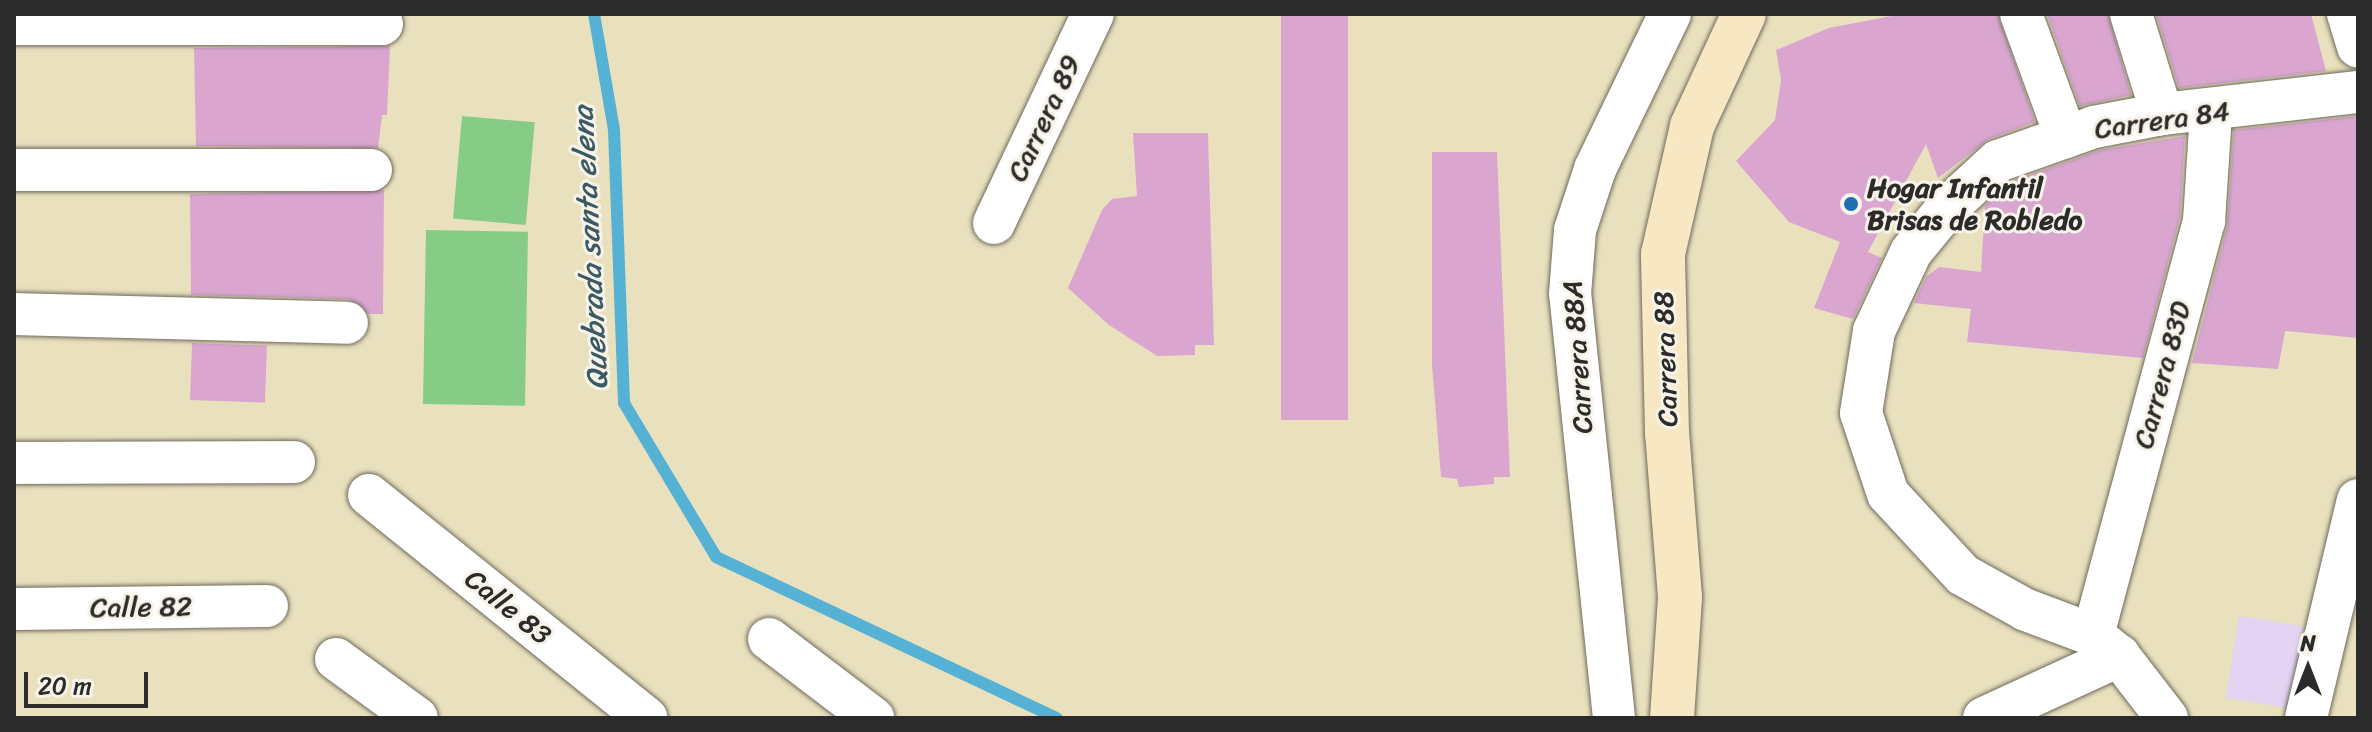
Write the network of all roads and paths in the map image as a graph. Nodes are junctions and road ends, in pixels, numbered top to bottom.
1 (1093, 14) edge
2 (1670, 14) edge
3 (1744, 14) edge
4 (2021, 14) edge
5 (2131, 14) edge
6 (2348, 14) edge
7 (14, 24) edge
8 (382, 24) dead end
9 (2358, 47) edge
10 (2358, 92) edge
11 (2211, 112) junction
12 (2162, 114) junction
13 (2066, 137) junction
14 (14, 170) edge
15 (371, 170) dead end
16 (994, 223) dead end
17 (14, 314) edge
18 (347, 323) dead end
19 (294, 462) dead end
20 (14, 463) edge
21 (369, 495) dead end
22 (2358, 500) edge
23 (267, 606) dead end
24 (14, 609) edge
25 (769, 639) dead end
26 (2106, 646) junction
27 (336, 659) dead end
28 (417, 718) edge
29 (646, 718) edge
30 (873, 718) edge
31 (1614, 718) edge
32 (1672, 718) edge
33 (1984, 718) edge
34 (2167, 718) edge
35 (2306, 718) edge

1 - 16 street, Carrera 89
2 - 31 street, Carrera 88A
3 - 32 street, Carrera 88
4 - 13 street
5 - 12 street
6 - 9 street
7 - 8 street
10 - 11 street, Carrera 84
11 - 12 street, Carrera 84
11 - 26 street, Carrera 83D
12 - 13 street, Carrera 84
13 - 26 street, Carrera 84
14 - 15 street
17 - 18 street
19 - 20 street
21 - 29 street, Calle 83
22 - 35 street
23 - 24 street, Calle 82
25 - 30 street
26 - 33 street
26 - 34 street
27 - 28 street

